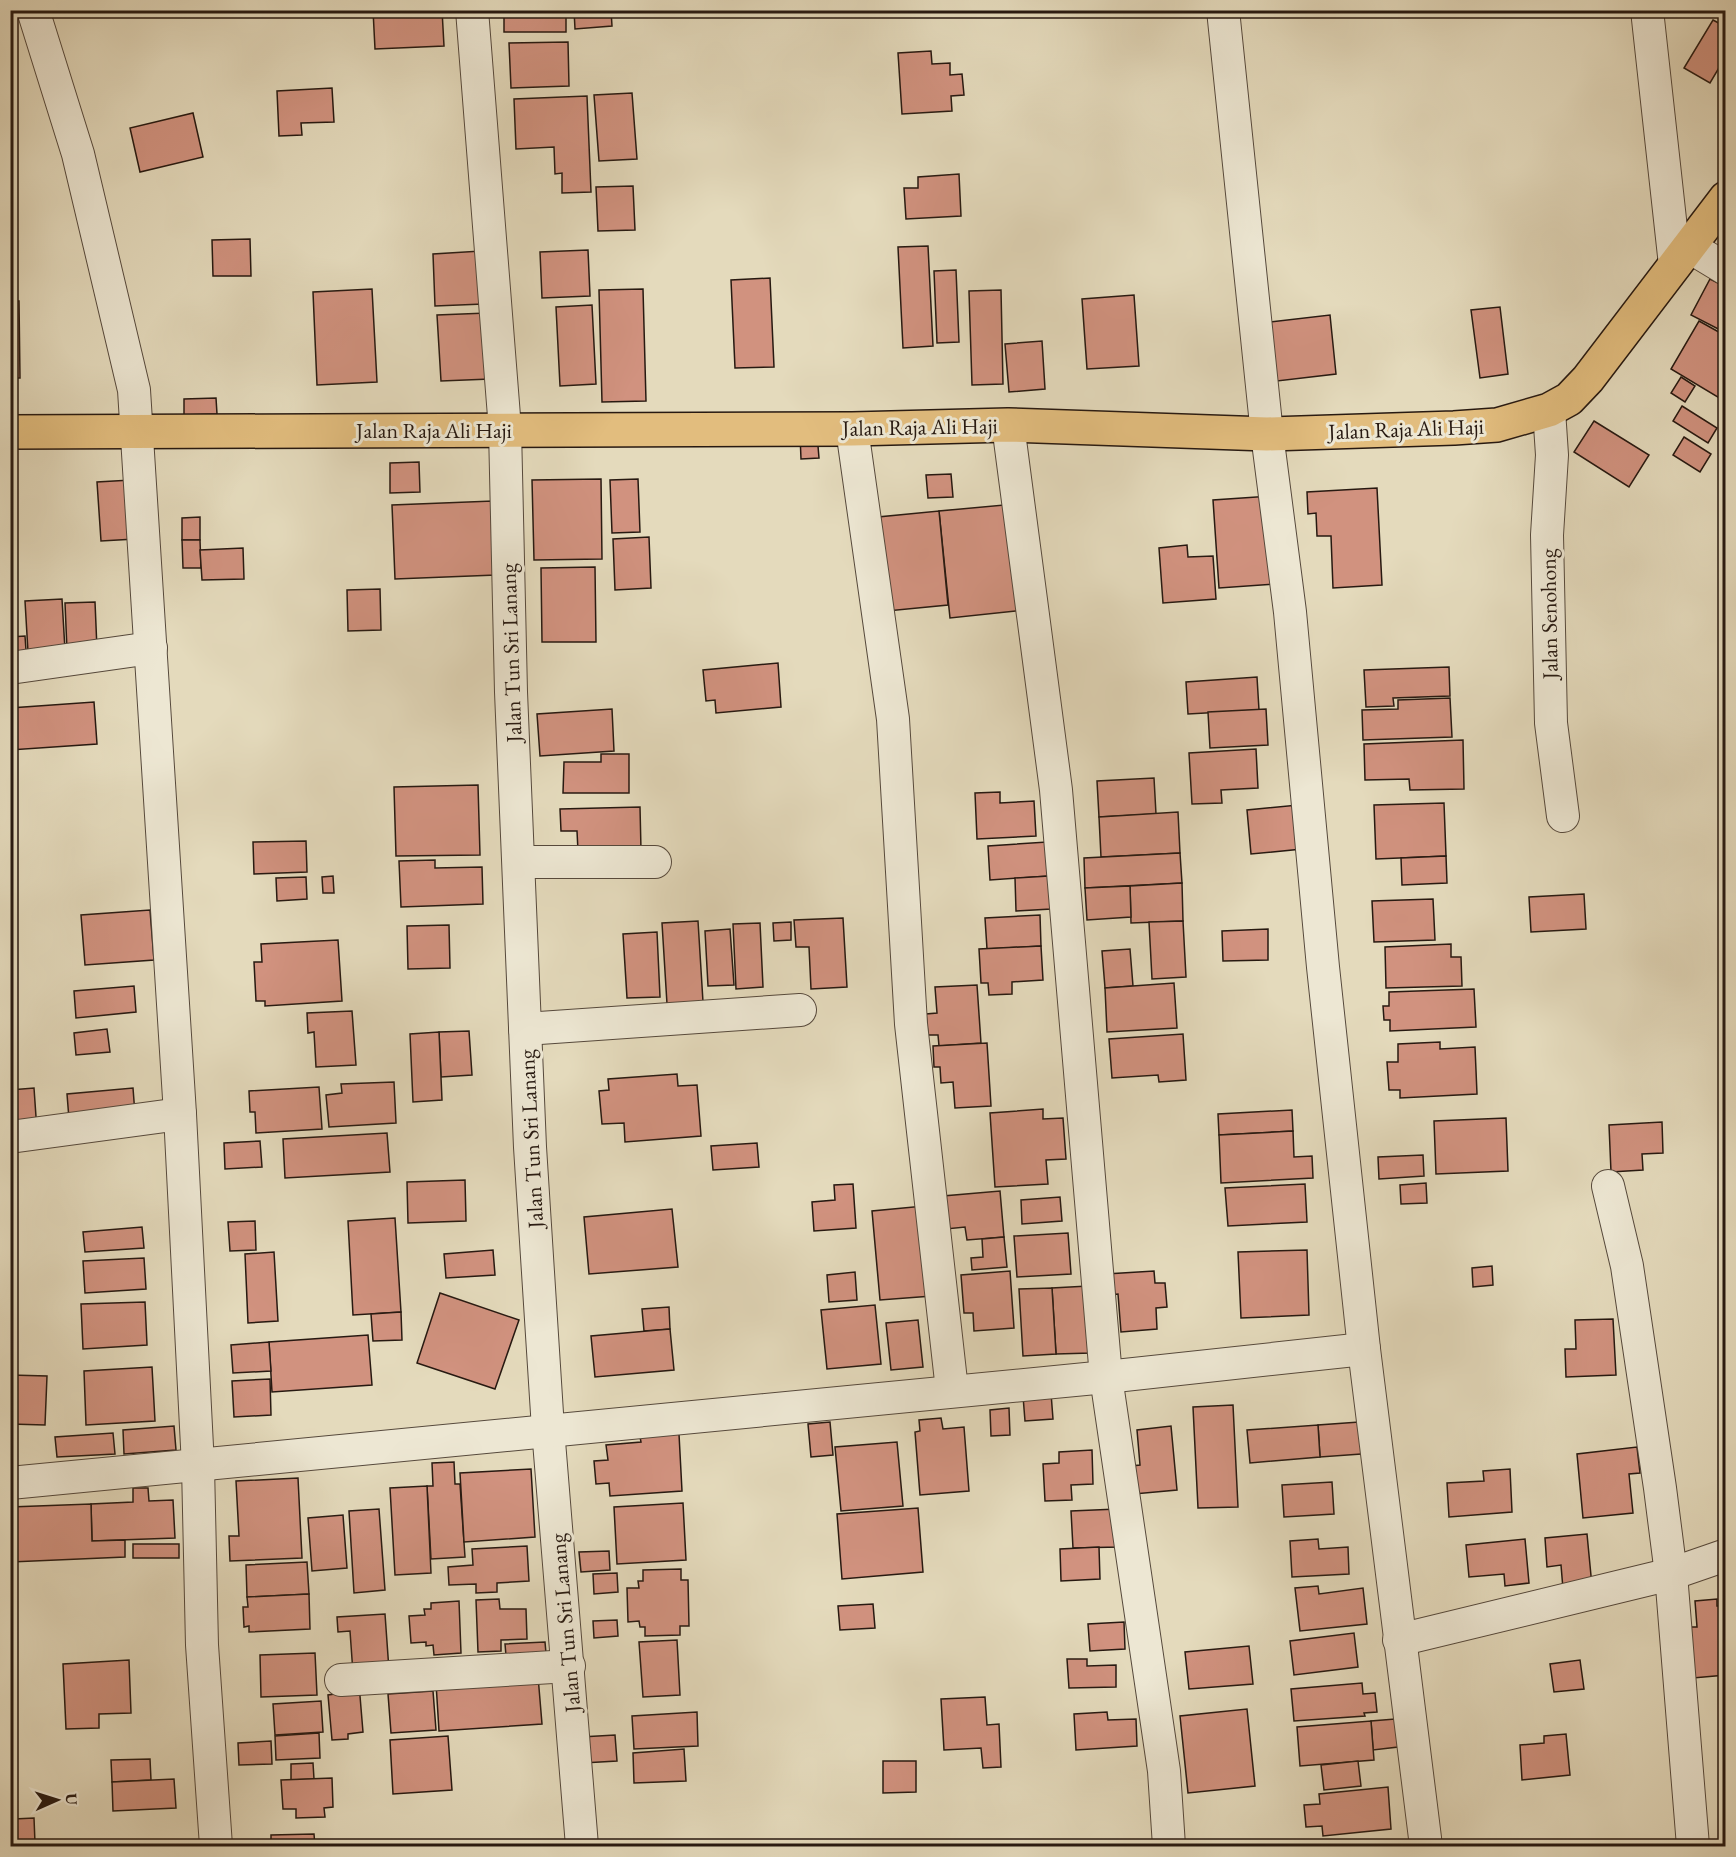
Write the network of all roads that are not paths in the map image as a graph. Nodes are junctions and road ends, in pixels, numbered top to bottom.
1 (33, 10) edge
2 (472, 10) edge
3 (1223, 10) edge
4 (1647, 10) edge
5 (1725, 198) edge
6 (1682, 256) junction
7 (1725, 269) edge
8 (1549, 410) junction
9 (1008, 425) junction
10 (505, 429) junction
11 (852, 429) junction
12 (157, 431) junction
13 (10, 432) edge
14 (1267, 434) junction
15 (151, 648) junction
16 (10, 668) edge
17 (1563, 816) dead end
18 (519, 862) junction
19 (655, 862) dead end
20 (800, 1010) dead end
21 (525, 1029) junction
22 (180, 1114) junction
23 (10, 1137) edge
24 (1608, 1186) dead end
25 (1364, 1349) junction
26 (1106, 1377) junction
27 (952, 1390) junction
28 (548, 1429) junction
29 (198, 1466) junction
30 (10, 1482) edge
31 (1725, 1555) edge
32 (1671, 1574) junction
33 (1399, 1640) junction
34 (569, 1666) junction
35 (341, 1680) dead end
36 (216, 1846) edge
37 (582, 1846) edge
38 (1169, 1846) edge
39 (1426, 1846) edge
40 (1693, 1846) edge

1 - 12 street
2 - 10 street, Jalan Tun Sri Lanang
3 - 14 street
4 - 6 street
5 - 6 main road, Jalan Raja Ali Haji
6 - 7 street
6 - 8 main road, Jalan Raja Ali Haji
8 - 14 main road, Jalan Raja Ali Haji
8 - 17 street, Jalan Senohong
9 - 11 main road, Jalan Raja Ali Haji
9 - 14 main road, Jalan Raja Ali Haji
9 - 26 street
10 - 11 main road, Jalan Raja Ali Haji
10 - 12 main road, Jalan Raja Ali Haji
10 - 18 street, Jalan Tun Sri Lanang
11 - 27 street
12 - 13 main road, Jalan Raja Ali Haji
12 - 15 street
14 - 25 street
15 - 16 street
15 - 22 street
18 - 19 street
18 - 21 street, Jalan Tun Sri Lanang
20 - 21 street
21 - 28 street, Jalan Tun Sri Lanang
22 - 23 street
22 - 29 street
24 - 32 street
25 - 26 street
25 - 33 street
26 - 27 street
26 - 38 street
27 - 28 street
28 - 29 street
28 - 34 street, Jalan Tun Sri Lanang
29 - 30 street
29 - 36 street
31 - 32 street
32 - 33 street
32 - 40 street
33 - 39 street
34 - 35 street
34 - 37 street, Jalan Tun Sri Lanang

